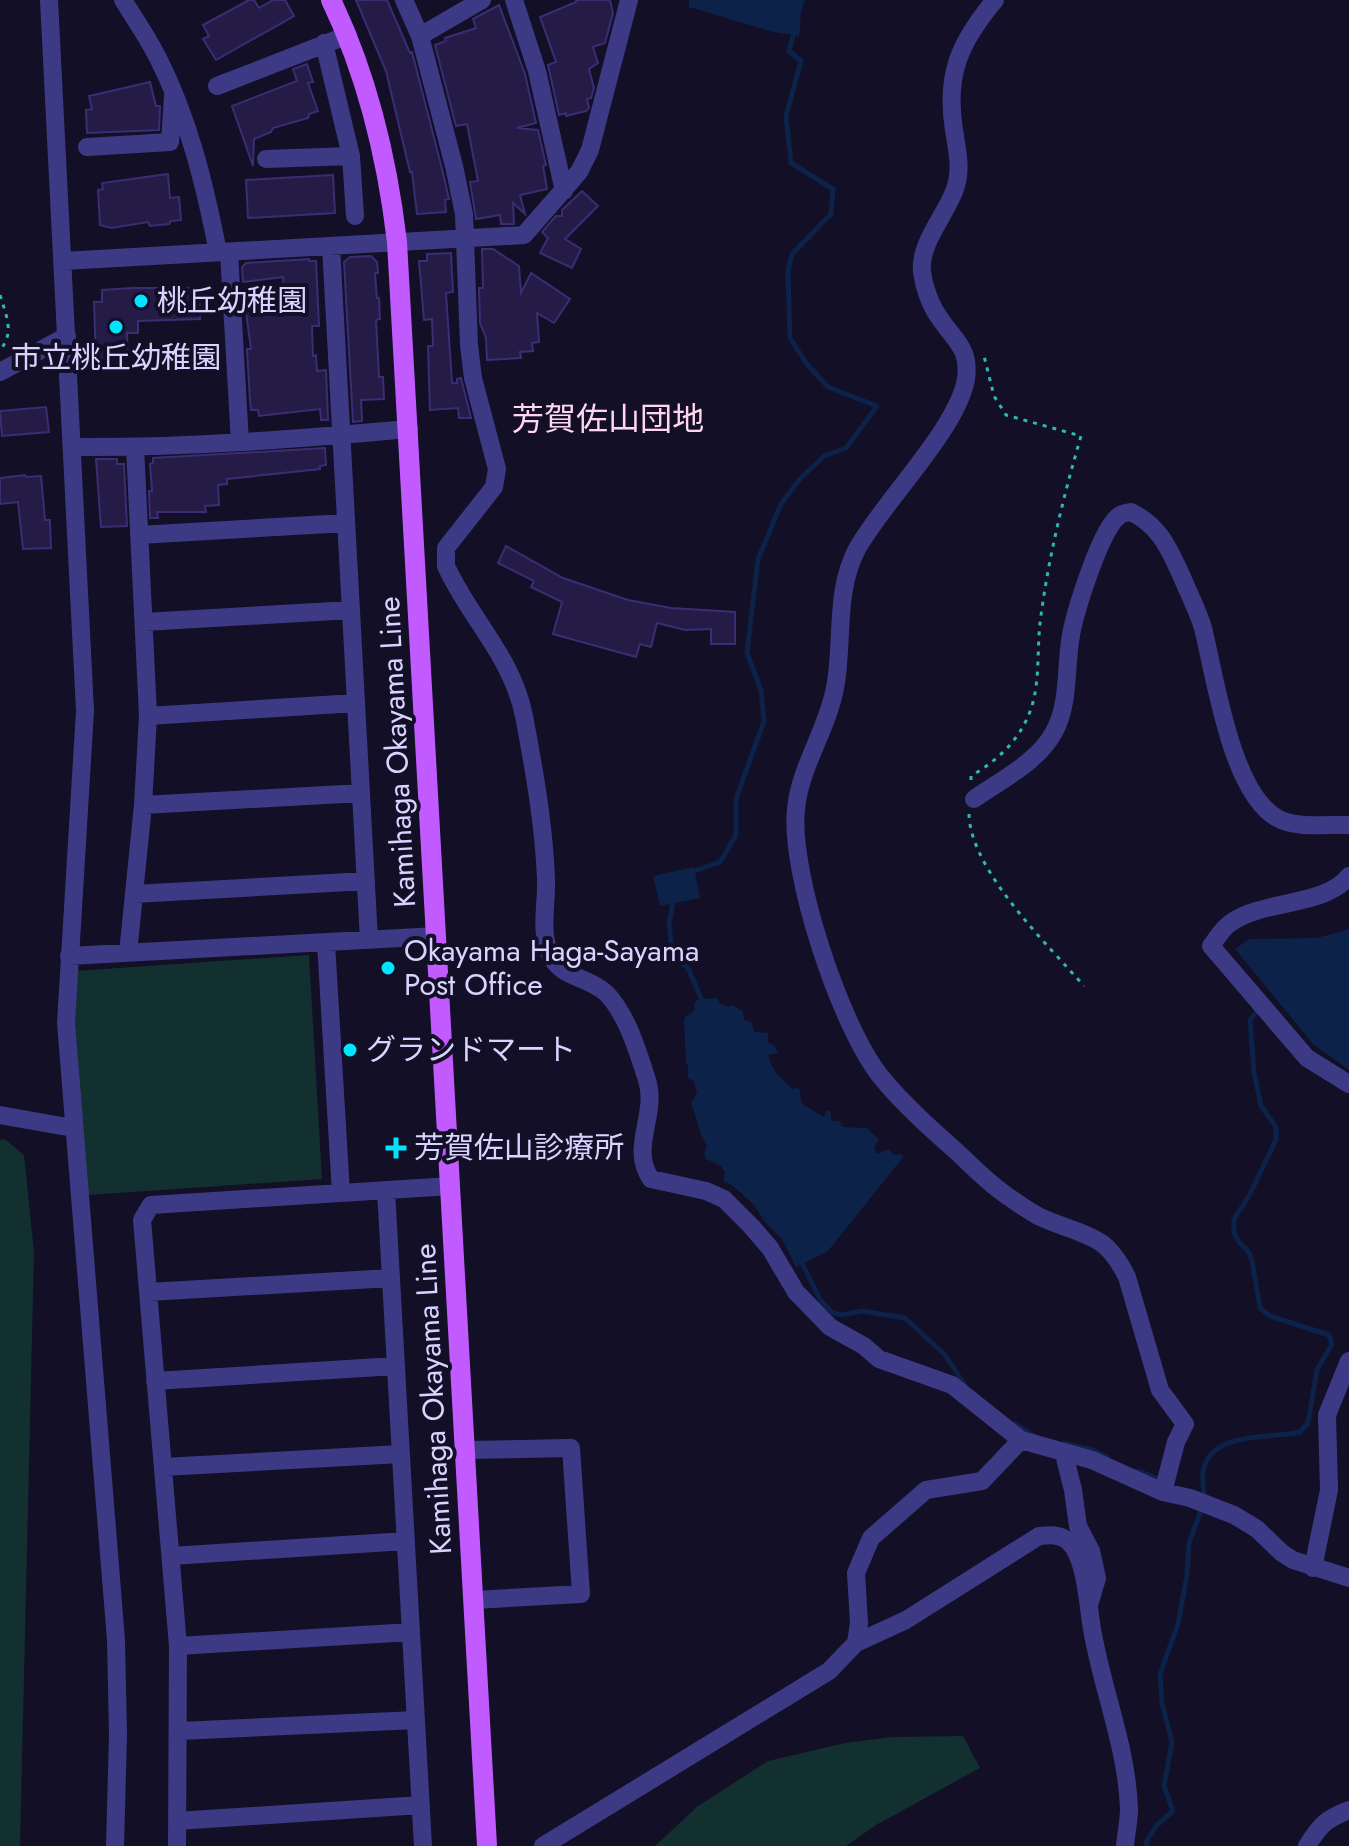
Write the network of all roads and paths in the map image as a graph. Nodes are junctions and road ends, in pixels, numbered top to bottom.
1 (49, 0) edge
2 (123, 0) edge
3 (331, 0) edge
4 (404, 0) edge
5 (482, 0) edge
6 (514, 0) edge
7 (629, 0) edge
8 (995, 0) edge
9 (348, 35) junction
10 (420, 36) junction
11 (324, 43) junction
12 (217, 86) dead end
13 (174, 95) junction
14 (87, 147) dead end
15 (351, 156) junction
16 (266, 159) dead end
17 (564, 191) junction
18 (355, 216) dead end
19 (464, 239) junction
20 (397, 242) junction
21 (331, 246) junction
22 (224, 252) junction
23 (63, 261) junction
24 (0, 295) edge
25 (67, 336) junction
26 (0, 350) edge
27 (984, 355) dead end
28 (0, 372) edge
29 (409, 429) junction
30 (342, 435) junction
31 (240, 442) junction
32 (73, 447) junction
33 (135, 447) junction
34 (346, 523) junction
35 (139, 535) junction
36 (351, 610) junction
37 (144, 622) junction
38 (356, 703) junction
39 (148, 716) junction
40 (361, 793) junction
41 (974, 799) junction
42 (143, 805) junction
43 (1349, 825) edge
44 (1349, 876) edge
45 (366, 881) junction
46 (134, 894) junction
47 (437, 936) junction
48 (369, 940) junction
49 (326, 943) junction
50 (128, 953) junction
51 (69, 956) junction
52 (1084, 986) dead end
53 (1349, 1084) edge
54 (0, 1115) edge
55 (73, 1128) junction
56 (451, 1186) junction
57 (386, 1190) junction
58 (341, 1193) junction
59 (391, 1278) junction
60 (149, 1292) junction
61 (1349, 1361) edge
62 (396, 1366) junction
63 (155, 1381) junction
64 (1021, 1440) junction
65 (465, 1450) junction
66 (401, 1454) junction
67 (1064, 1454) junction
68 (163, 1467) junction
69 (1165, 1485) junction
70 (406, 1541) junction
71 (171, 1556) junction
72 (1313, 1568) junction
73 (1349, 1578) edge
74 (474, 1600) junction
75 (1090, 1605) junction
76 (411, 1632) junction
77 (856, 1643) junction
78 (178, 1646) junction
79 (416, 1720) junction
80 (179, 1731) junction
81 (421, 1805) junction
82 (1349, 1810) edge
83 (177, 1821) junction
84 (115, 1846) edge
85 (177, 1846) edge
86 (423, 1846) edge
87 (487, 1846) edge
88 (543, 1846) edge
89 (1125, 1846) edge
90 (1307, 1846) edge

1 - 23 street
2 - 13 street
3 - 9 main road, Kamihaga Okayama Line
4 - 10 street
5 - 10 street
6 - 17 street
7 - 17 street
8 - 69 street
9 - 11 street
9 - 20 main road, Kamihaga Okayama Line
10 - 19 street
11 - 12 street
11 - 15 street
13 - 14 street
13 - 22 street
15 - 16 street
15 - 18 street
17 - 19 street
19 - 20 street
19 - 64 street
20 - 21 street
20 - 29 main road, Kamihaga Okayama Line
21 - 22 street
21 - 30 street
22 - 23 street
22 - 31 street
23 - 25 street
24 - 26 path
25 - 28 street
25 - 32 street
27 - 41 path
29 - 30 street
29 - 47 main road, Kamihaga Okayama Line
30 - 31 street
30 - 34 street
31 - 33 street
32 - 33 street
32 - 51 street
33 - 35 street
34 - 35 street
34 - 36 street
35 - 37 street
36 - 37 street
36 - 38 street
37 - 39 street
38 - 39 street
38 - 40 street
39 - 42 street
40 - 42 street
40 - 45 street
41 - 43 street
41 - 52 path
42 - 46 street
44 - 53 street
45 - 46 street
45 - 48 street
46 - 50 street
47 - 48 street
47 - 56 main road, Kamihaga Okayama Line
48 - 49 street
49 - 50 street
49 - 58 street
50 - 51 street
51 - 55 street
54 - 55 street
55 - 84 street
56 - 57 street
56 - 65 main road, Kamihaga Okayama Line
57 - 58 street
57 - 59 street
58 - 60 street
59 - 60 street
59 - 62 street
60 - 63 street
61 - 72 street
62 - 63 street
62 - 66 street
63 - 68 street
64 - 67 street
64 - 77 street
65 - 74 main road, Kamihaga Okayama Line
65 - 74 street
66 - 68 street
66 - 70 street
67 - 69 street
67 - 75 street
68 - 71 street
69 - 72 street
70 - 71 street
70 - 76 street
71 - 78 street
72 - 73 street
74 - 87 main road, Kamihaga Okayama Line
75 - 77 street
75 - 89 street
76 - 78 street
76 - 79 street
77 - 88 street
78 - 80 street
79 - 80 street
79 - 81 street
80 - 83 street
81 - 83 street
81 - 86 street
82 - 90 street
83 - 85 street

